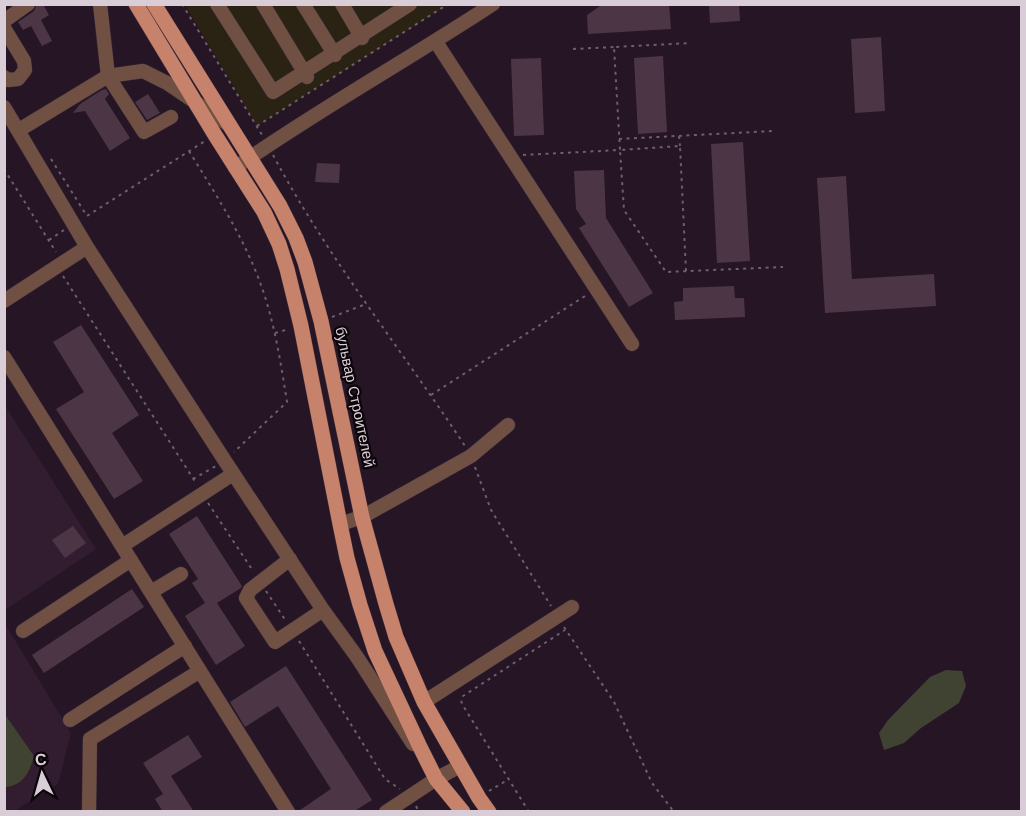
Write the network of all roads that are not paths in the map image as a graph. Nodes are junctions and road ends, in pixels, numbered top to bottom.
1 (28, 4) edge
2 (100, 4) edge
3 (136, 4) edge
4 (154, 4) edge
5 (217, 4) edge
6 (262, 4) edge
7 (303, 4) edge
8 (342, 4) edge
9 (410, 4) edge
10 (493, 4) edge
11 (389, 10) edge
12 (4, 21) edge
13 (4, 28) edge
14 (362, 37) junction
15 (436, 42) junction
16 (334, 54) junction
17 (306, 74) junction
18 (108, 76) junction
19 (4, 77) edge
20 (195, 102) junction
21 (4, 107) edge
22 (171, 117) dead end
23 (230, 125) junction
24 (19, 130) junction
25 (250, 157) junction
26 (235, 168) junction
27 (87, 247) junction
28 (4, 300) edge
29 (632, 344) dead end
30 (4, 357) edge
31 (508, 425) dead end
32 (233, 474) junction
33 (362, 517) junction
34 (340, 524) junction
35 (122, 546) junction
36 (131, 560) junction
37 (290, 560) junction
38 (181, 574) dead end
39 (151, 592) junction
40 (572, 607) dead end
41 (323, 610) junction
42 (22, 631) dead end
43 (190, 646) junction
44 (375, 651) junction
45 (357, 657) junction
46 (200, 671) junction
47 (424, 702) junction
48 (70, 720) dead end
49 (460, 766) junction
50 (436, 779) junction
51 (88, 812) edge
52 (288, 812) edge
53 (386, 812) edge
54 (463, 812) edge
55 (489, 812) edge

1 - 12 street
2 - 18 street
3 - 20 main road
4 - 23 main road, бульвар Строителей
5 - 17 street
6 - 17 street
7 - 16 street
8 - 14 street
9 - 11 street
10 - 15 street
11 - 14 street
13 - 19 street
14 - 16 street
15 - 25 street
15 - 29 street
16 - 17 street
18 - 20 street
18 - 22 street
18 - 24 street
20 - 23 street
20 - 26 main road
21 - 24 street
23 - 25 main road, бульвар Строителей
24 - 27 street
25 - 26 street
25 - 33 main road, бульвар Строителей
26 - 34 main road
27 - 28 street
27 - 32 street
30 - 35 street
31 - 33 street
32 - 35 street
32 - 37 street
33 - 34 street
33 - 47 main road, бульвар Строителей
34 - 44 main road
35 - 36 street
36 - 39 street
36 - 42 street
37 - 41 street
37 - 41 street
38 - 39 street
39 - 43 street
40 - 47 street
41 - 45 street
43 - 46 street
43 - 48 street
44 - 45 street
44 - 50 main road
45 - 50 street
46 - 51 street
46 - 52 street
47 - 49 main road, бульвар Строителей
49 - 50 street
49 - 55 main road, бульвар Строителей
50 - 53 street
50 - 54 main road

